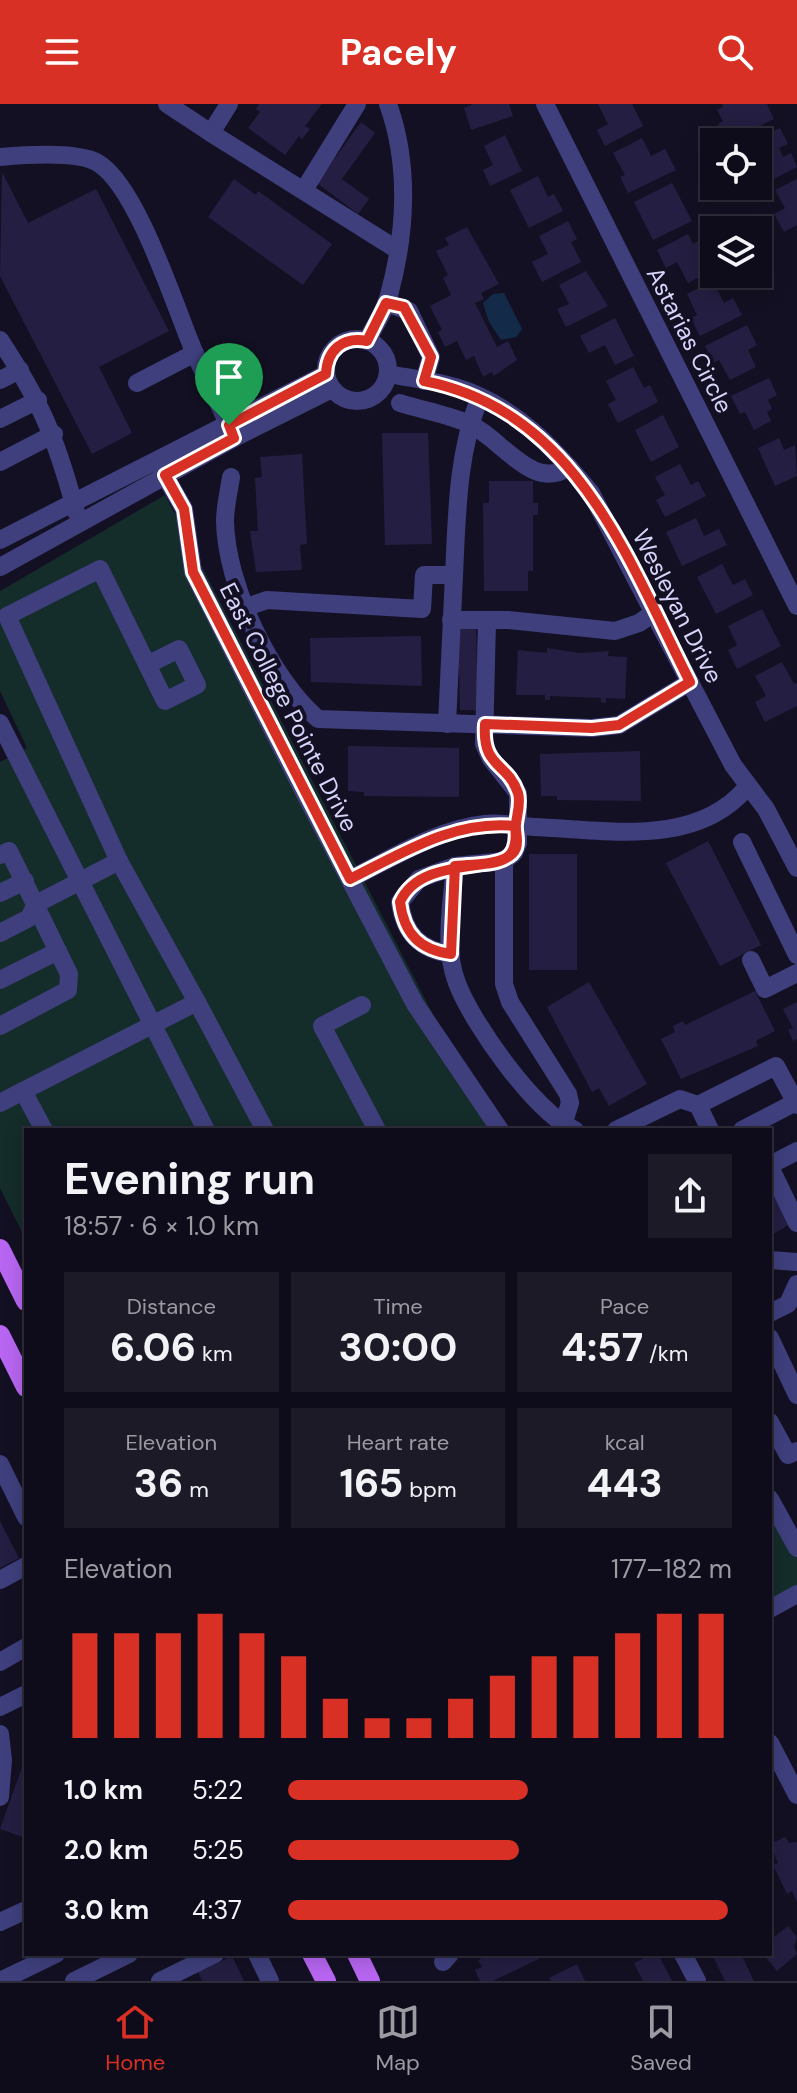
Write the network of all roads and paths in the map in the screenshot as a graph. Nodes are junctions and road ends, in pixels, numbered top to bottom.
1 (167, 104) edge
2 (229, 104) edge
3 (357, 104) edge
4 (388, 104) edge
5 (545, 104) edge
6 (211, 133) junction
7 (0, 157) edge
8 (304, 190) junction
9 (396, 249) junction
10 (386, 303) junction
11 (0, 340) edge
12 (367, 341) junction
13 (195, 353) junction
14 (20, 370) junction
15 (388, 374) junction
16 (0, 380) edge
17 (424, 381) junction
18 (329, 382) junction
19 (137, 383) dead end
20 (479, 399) junction
21 (38, 400) junction
22 (400, 403) dead end
23 (0, 419) edge
24 (469, 423) junction
25 (231, 432) junction
26 (54, 434) junction
27 (0, 462) edge
28 (569, 467) junction
29 (161, 469) junction
30 (231, 477) dead end
31 (77, 512) junction
32 (0, 540) edge
33 (0, 567) edge
34 (454, 575) junction
35 (796, 600) edge
36 (247, 607) junction
37 (655, 612) junction
38 (451, 620) junction
39 (487, 621) junction
40 (147, 665) dead end
41 (690, 682) junction
42 (0, 723) edge
43 (447, 724) junction
44 (485, 724) junction
45 (747, 787) junction
46 (515, 826) junction
47 (742, 842) dead end
48 (5, 853) edge
49 (119, 861) junction
50 (504, 861) junction
51 (455, 866) junction
52 (797, 868) edge
53 (350, 879) junction
54 (82, 880) junction
55 (25, 881) junction
56 (0, 893) edge
57 (36, 904) junction
58 (0, 933) edge
59 (58, 951) junction
60 (451, 954) junction
61 (797, 955) edge
62 (751, 960) dead end
63 (797, 973) edge
64 (0, 980) edge
65 (197, 1002) junction
66 (362, 1005) dead end
67 (152, 1025) junction
68 (0, 1026) edge
69 (23, 1091) junction
70 (0, 1103) edge
71 (796, 1103) edge
72 (698, 1105) junction
73 (43, 1128) edge
74 (205, 1128) edge
75 (264, 1128) edge
76 (376, 1128) edge
77 (499, 1128) edge
78 (569, 1128) edge
79 (620, 1128) edge
80 (709, 1128) edge
81 (746, 1128) edge
82 (797, 1151) edge
83 (772, 1165) edge
84 (772, 1170) edge
85 (797, 1223) edge
86 (0, 1249) edge
87 (772, 1260) edge
88 (797, 1262) edge
89 (797, 1284) edge
90 (24, 1297) edge
91 (772, 1312) edge
92 (0, 1335) edge
93 (772, 1342) edge
94 (24, 1383) edge
95 (797, 1395) edge
96 (772, 1426) edge
97 (797, 1451) edge
98 (0, 1464) edge
99 (772, 1503) edge
100 (24, 1513) edge
101 (797, 1548) edge
102 (24, 1567) edge
103 (0, 1580) edge
104 (797, 1594) edge
105 (772, 1608) edge
106 (24, 1648) edge
107 (0, 1662) edge
108 (24, 1695) edge
109 (0, 1707) edge
110 (0, 1734) edge
111 (773, 1755) edge
112 (797, 1795) edge
113 (0, 1797) edge
114 (24, 1911) edge
115 (0, 1922) edge
116 (52, 1956) edge
117 (125, 1956) edge
118 (212, 1956) edge
119 (258, 1956) edge
120 (313, 1956) edge
121 (358, 1956) edge
122 (684, 1956) edge
123 (187, 1975) edge
124 (0, 1981) edge
125 (74, 1981) edge
126 (160, 1981) edge
127 (270, 1981) edge
128 (326, 1981) edge
129 (370, 1981) edge
130 (697, 1981) edge

1 - 6 street
2 - 6 street
3 - 8 street
4 - 9 street
5 - 35 street, Astarias Circle
6 - 8 street
7 - 13 street
8 - 9 street
9 - 10 street
10 - 12 street
10 - 17 street
11 - 14 street
12 - 15 street
12 - 18 street
13 - 19 street
13 - 25 street
14 - 16 street
14 - 21 street
15 - 17 street, Wesleyan Drive
15 - 18 street
17 - 20 street, Wesleyan Drive
18 - 25 street
20 - 24 street
20 - 28 street, Wesleyan Drive
21 - 23 street
21 - 26 street
22 - 24 street
24 - 28 street
24 - 34 street
25 - 29 street
26 - 27 street
26 - 31 street
28 - 37 street, Wesleyan Drive
29 - 31 street
29 - 53 street, East College Pointe Drive
30 - 36 street
31 - 32 street
31 - 33 street
34 - 36 street
34 - 38 street
36 - 43 street
37 - 39 street
37 - 41 street, Wesleyan Drive
38 - 39 street
38 - 43 street
39 - 44 street
40 - 49 street
41 - 44 street
41 - 45 street, Wesleyan Drive
42 - 54 street
43 - 44 street
44 - 46 street
45 - 46 street
45 - 52 street, Wesleyan Drive
46 - 50 street
46 - 53 street
47 - 61 street
48 - 55 street
49 - 54 street
49 - 65 street
50 - 51 street
50 - 78 street
51 - 60 street
51 - 60 street
53 - 77 street, East College Pointe Drive
54 - 57 street
54 - 67 street
55 - 56 street
55 - 57 street
57 - 58 street
57 - 59 street
59 - 64 street
59 - 68 street
60 - 78 street
62 - 63 street
65 - 67 street
65 - 75 street
66 - 76 street
67 - 69 street
67 - 74 street
69 - 70 street
69 - 73 street
71 - 72 street
71 - 81 street
72 - 79 street
72 - 80 street
82 - 83 street
84 - 85 street
86 - 90 main road
87 - 88 street
89 - 91 street
92 - 94 main road
93 - 95 street
96 - 97 street
98 - 100 street
99 - 101 street
102 - 103 street
104 - 105 street
106 - 107 street
108 - 109 street
110 - 113 street
111 - 112 street
114 - 115 street
116 - 124 street
117 - 125 street
118 - 123 street
119 - 127 street
120 - 128 main road
121 - 129 main road
122 - 130 street
123 - 126 street

